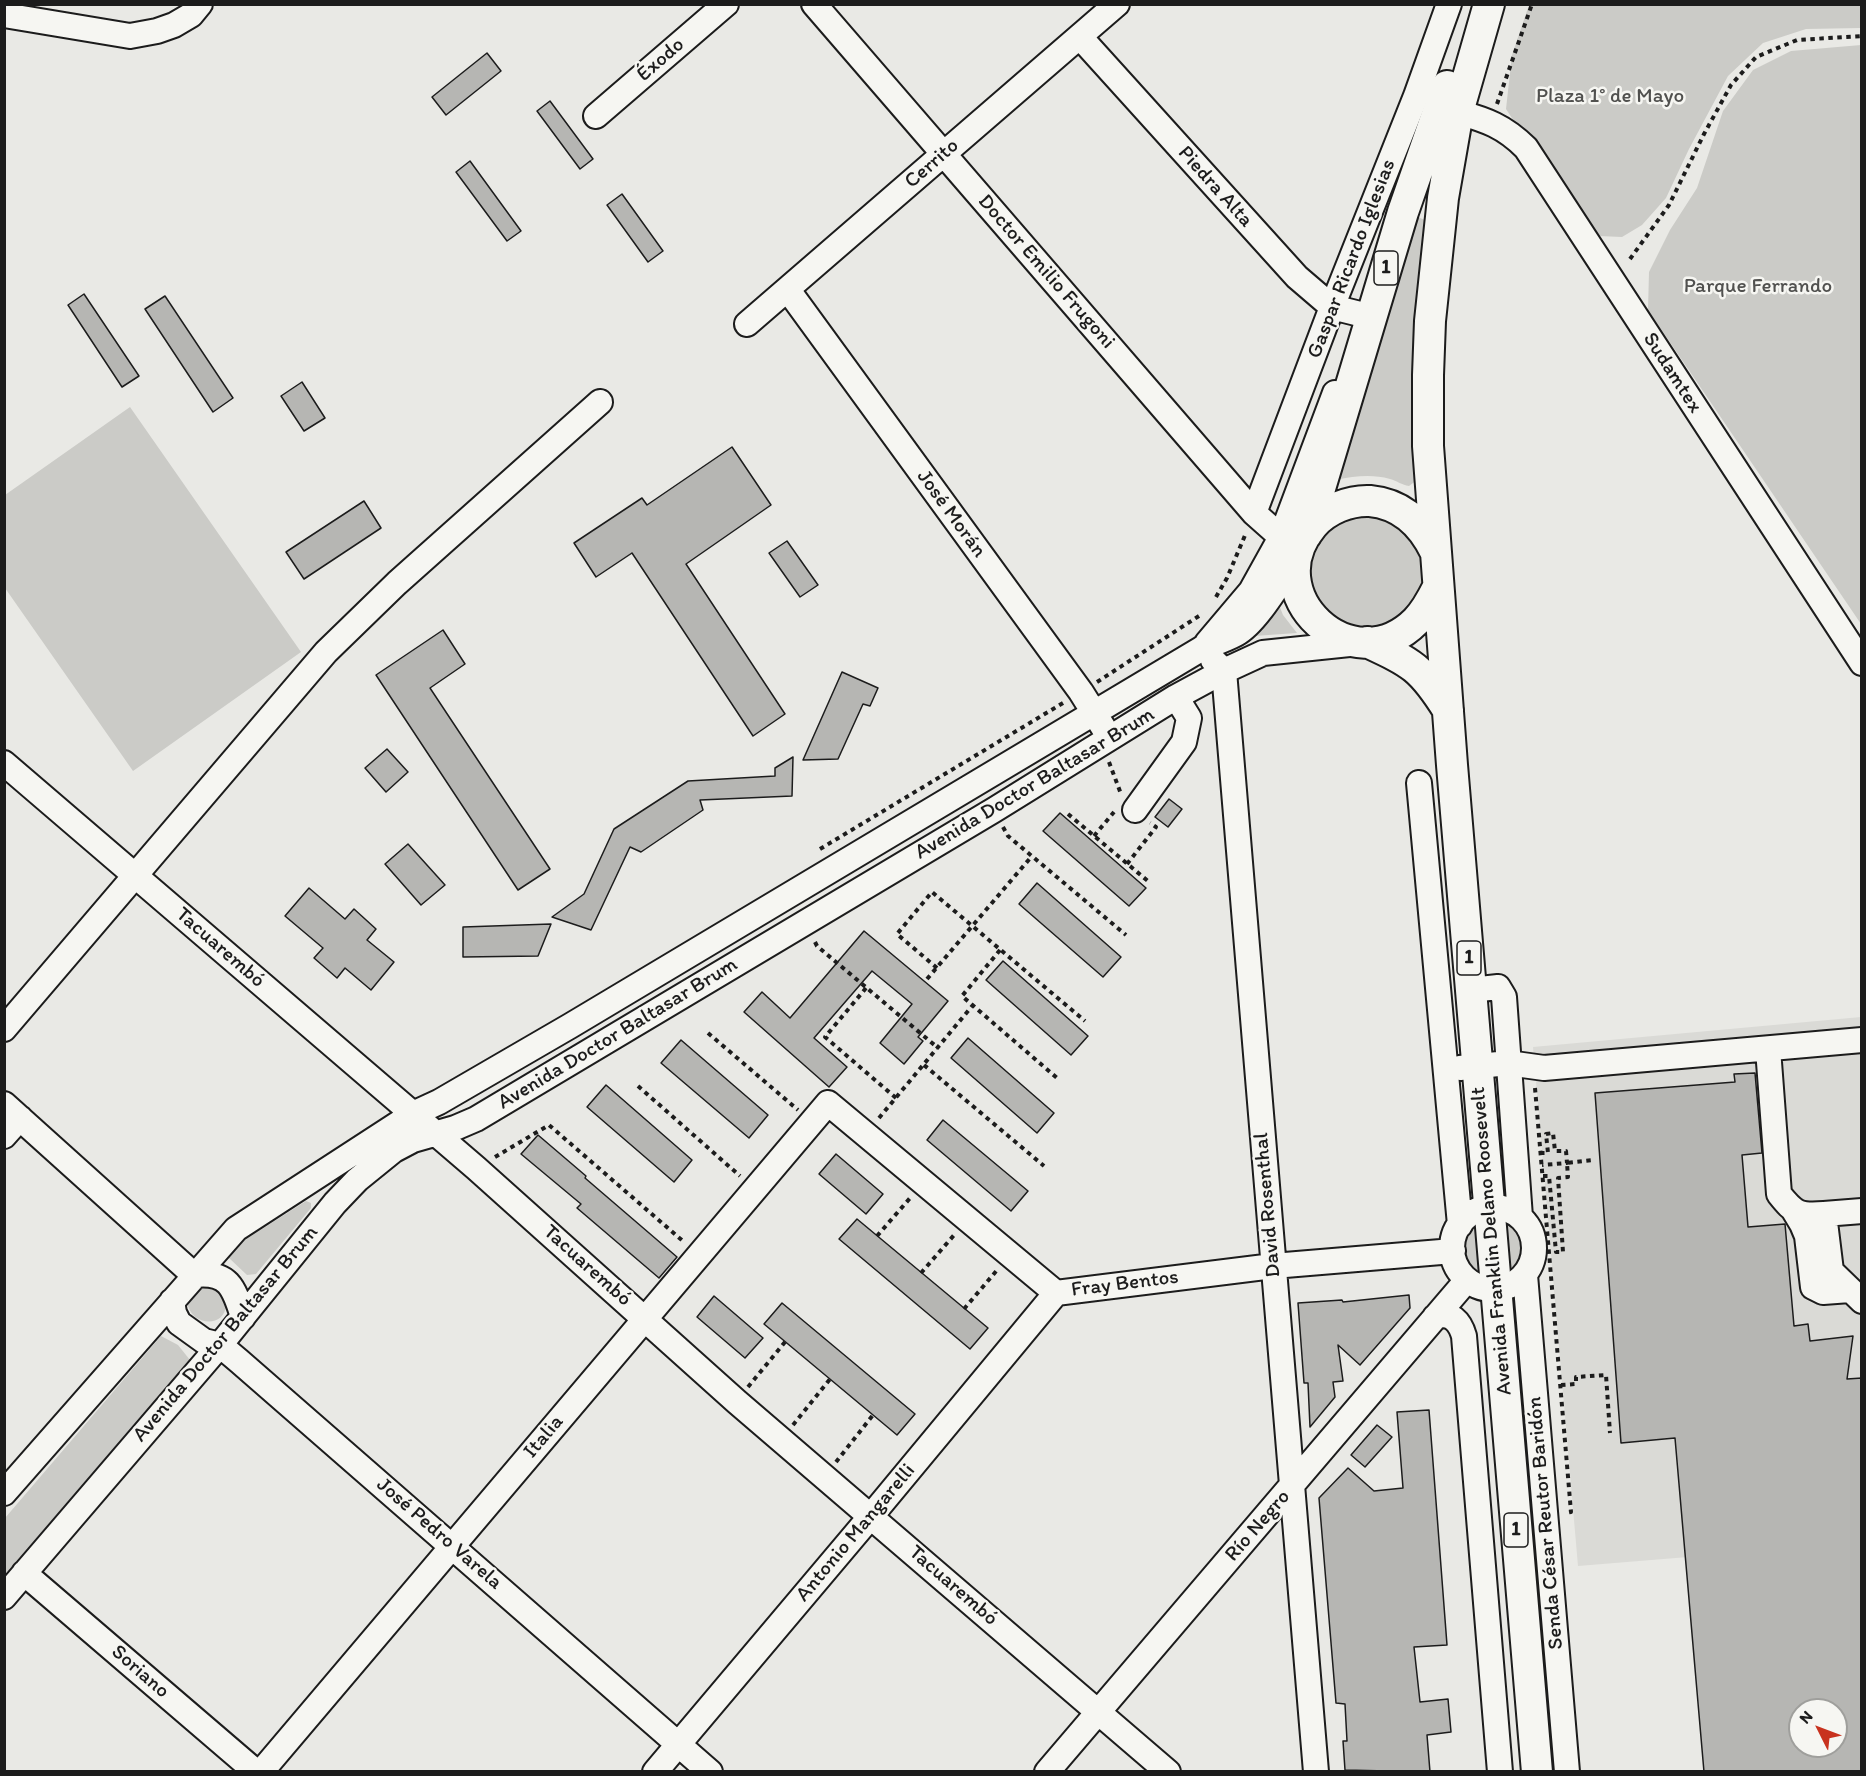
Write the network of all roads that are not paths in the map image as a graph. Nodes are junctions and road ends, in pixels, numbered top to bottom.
1 (200, 4) edge
2 (726, 4) edge
3 (814, 4) edge
4 (1117, 4) edge
5 (1449, 4) edge
6 (1477, 4) edge
7 (1489, 4) edge
8 (4, 15) edge
9 (1080, 37) junction
10 (1438, 105) junction
11 (596, 116) dead end
12 (944, 153) junction
13 (1403, 212) junction
14 (1440, 214) junction
15 (1386, 269) junction
16 (788, 290) junction
17 (1332, 307) junction
18 (1364, 315) junction
19 (747, 324) dead end
20 (600, 402) dead end
21 (1254, 513) junction
22 (1295, 543) junction
23 (1435, 551) junction
24 (1438, 587) junction
25 (1364, 642) junction
26 (1201, 649) junction
27 (1862, 663) edge
28 (1224, 671) junction
29 (1176, 697) junction
30 (1448, 710) junction
31 (1095, 713) junction
32 (1110, 739) junction
33 (4, 763) edge
34 (1452, 765) junction
35 (1129, 805) road end
36 (1459, 848) junction
37 (1425, 852) junction
38 (135, 875) junction
39 (1463, 895) junction
40 (1429, 899) junction
41 (1485, 988) junction
42 (4, 1029) edge
43 (1862, 1041) edge
44 (1768, 1049) junction
45 (1508, 1064) junction
46 (1478, 1066) junction
47 (1445, 1069) junction
48 (828, 1103) joint
49 (413, 1114) junction
50 (10, 1119) edge
51 (435, 1135) junction
52 (1490, 1207) junction
53 (1793, 1209) junction
54 (1862, 1211) edge
55 (1824, 1214) junction
56 (1520, 1217) junction
57 (1460, 1225) junction
58 (1453, 1251) junction
59 (1273, 1266) junction
60 (194, 1275) junction
61 (1525, 1275) junction
62 (1467, 1280) junction
63 (1497, 1289) junction
64 (1056, 1293) junction
65 (1856, 1295) edge
66 (172, 1300) junction
67 (243, 1317) junction
68 (1435, 1317) junction
69 (645, 1318) junction
70 (220, 1345) junction
71 (1291, 1487) junction
72 (1543, 1490) junction
73 (4, 1493) edge
74 (1513, 1494) junction
75 (871, 1516) junction
76 (453, 1546) junction
77 (24, 1573) junction
78 (4, 1597) edge
79 (1552, 1603) junction
80 (1523, 1607) junction
81 (1526, 1641) junction
82 (1489, 1643) junction
83 (1098, 1712) junction
84 (678, 1744) junction
85 (258, 1772) edge
86 (655, 1772) edge
87 (710, 1772) edge
88 (1047, 1772) edge
89 (1168, 1772) edge
90 (1316, 1772) edge
91 (1500, 1772) edge
92 (1537, 1772) edge
93 (1567, 1772) edge

1 - 8 street
2 - 11 street, Éxodo
3 - 12 street, Doctor Emilio Frugoni
4 - 9 street, Cerrito
5 - 10 street, Gaspar Ricardo Iglesias
6 - 10 main road, Avenida Doctor Baltasar Brum / 1
7 - 10 main road, Avenida Franklin Delano Roosevelt / 1
9 - 12 street, Cerrito
9 - 17 street, Piedra Alta
10 - 13 main road, Avenida Doctor Baltasar Brum / 1
10 - 14 main road, Avenida Franklin Delano Roosevelt / 1
10 - 17 street, Gaspar Ricardo Iglesias
10 - 27 street, Sudamtex
12 - 16 street, Cerrito
12 - 21 street, Doctor Emilio Frugoni
13 - 14 main road
13 - 15 main road, Avenida Doctor Baltasar Brum / 1
14 - 23 main road, Avenida Franklin Delano Roosevelt / 1
15 - 18 street, Avenida Doctor Baltasar Brum
15 - 22 main road, Avenida Doctor Baltasar Brum / 1
16 - 19 street, Cerrito
16 - 31 street, José Morán
17 - 18 street, Piedra Alta
17 - 21 street, Gaspar Ricardo Iglesias
18 - 22 street, Avenida Doctor Baltasar Brum
20 - 38 street
21 - 22 street, Doctor Emilio Frugoni
22 - 23 main road
22 - 25 main road
22 - 26 street, Avenida Doctor Baltasar Brum
23 - 24 main road, Avenida Franklin Delano Roosevelt / 1
24 - 25 main road
24 - 30 main road, Avenida Franklin Delano Roosevelt / 1
25 - 28 street, Avenida Doctor Baltasar Brum
25 - 30 main road, Avenida Franklin Delano Roosevelt / 1
26 - 28 street
26 - 31 street, Avenida Doctor Baltasar Brum
28 - 29 street, Avenida Doctor Baltasar Brum
28 - 59 street, David Rosenthal
29 - 32 street, Avenida Doctor Baltasar Brum
29 - 35 street
30 - 34 main road, Avenida Franklin Delano Roosevelt / 1
31 - 32 street, José Morán
31 - 49 street, Avenida Doctor Baltasar Brum
32 - 51 street, Avenida Doctor Baltasar Brum
33 - 38 street, Tacuarembó
34 - 36 main road, Avenida Franklin Delano Roosevelt / 1
34 - 37 street, Avenida Franklin Delano Roosevelt
36 - 37 street
36 - 39 main road, Avenida Franklin Delano Roosevelt / 1
37 - 40 street, Avenida Franklin Delano Roosevelt
38 - 42 street
38 - 49 street, Tacuarembó
39 - 40 street
39 - 41 main road, Avenida Franklin Delano Roosevelt / 1
40 - 47 street, Avenida Franklin Delano Roosevelt
41 - 45 street
41 - 46 main road, Avenida Franklin Delano Roosevelt / 1
43 - 44 street
44 - 45 street
44 - 53 street
45 - 46 street
45 - 56 street
46 - 47 street
46 - 52 main road, Avenida Franklin Delano Roosevelt / 1
47 - 57 street, Avenida Franklin Delano Roosevelt
48 - 64 street, Fray Bentos
48 - 69 street, Italia
49 - 51 street, Tacuarembó
49 - 60 street, Avenida Doctor Baltasar Brum
50 - 60 street
51 - 67 street, Avenida Doctor Baltasar Brum
51 - 69 street, Tacuarembó
52 - 56 street
52 - 57 street
52 - 63 main road, Avenida Franklin Delano Roosevelt / 1
53 - 55 street
53 - 65 street
54 - 55 street
55 - 65 street
56 - 61 street
57 - 58 street
58 - 59 street, Fray Bentos
58 - 62 street
59 - 64 street, Fray Bentos
59 - 71 street, David Rosenthal
60 - 66 street, Avenida Doctor Baltasar Brum
60 - 67 street
61 - 63 street
61 - 72 street, Senda César Reutor Baridón
62 - 63 street
62 - 68 street, Río Negro
63 - 74 main road, Avenida Franklin Delano Roosevelt / 1
64 - 75 street, Antonio Mangarelli
66 - 70 street, José Pedro Varela
66 - 73 street, Avenida Doctor Baltasar Brum
67 - 70 street, Avenida Doctor Baltasar Brum
68 - 71 street, Río Negro
68 - 82 street, Avenida Franklin Delano Roosevelt
69 - 75 street, Tacuarembó
69 - 76 street, Italia
70 - 76 street, José Pedro Varela
70 - 77 street, Avenida Doctor Baltasar Brum
71 - 83 street, Río Negro
71 - 90 street, David Rosenthal
72 - 74 street
72 - 79 street, Senda César Reutor Baridón
74 - 80 main road, Avenida Franklin Delano Roosevelt / 1
75 - 83 street, Tacuarembó
75 - 84 street, Antonio Mangarelli
76 - 84 street, José Pedro Varela
76 - 85 street, Italia
77 - 78 street, Avenida Doctor Baltasar Brum
77 - 85 street, Soriano
79 - 80 street
79 - 93 street, Senda César Reutor Baridón
80 - 81 main road, Avenida Franklin Delano Roosevelt / 1
81 - 82 street
81 - 92 main road, Avenida Franklin Delano Roosevelt / 1
82 - 91 street, Avenida Franklin Delano Roosevelt
83 - 88 street, Río Negro
83 - 89 street, Tacuarembó
84 - 86 street, Antonio Mangarelli
84 - 87 street, José Pedro Varela

